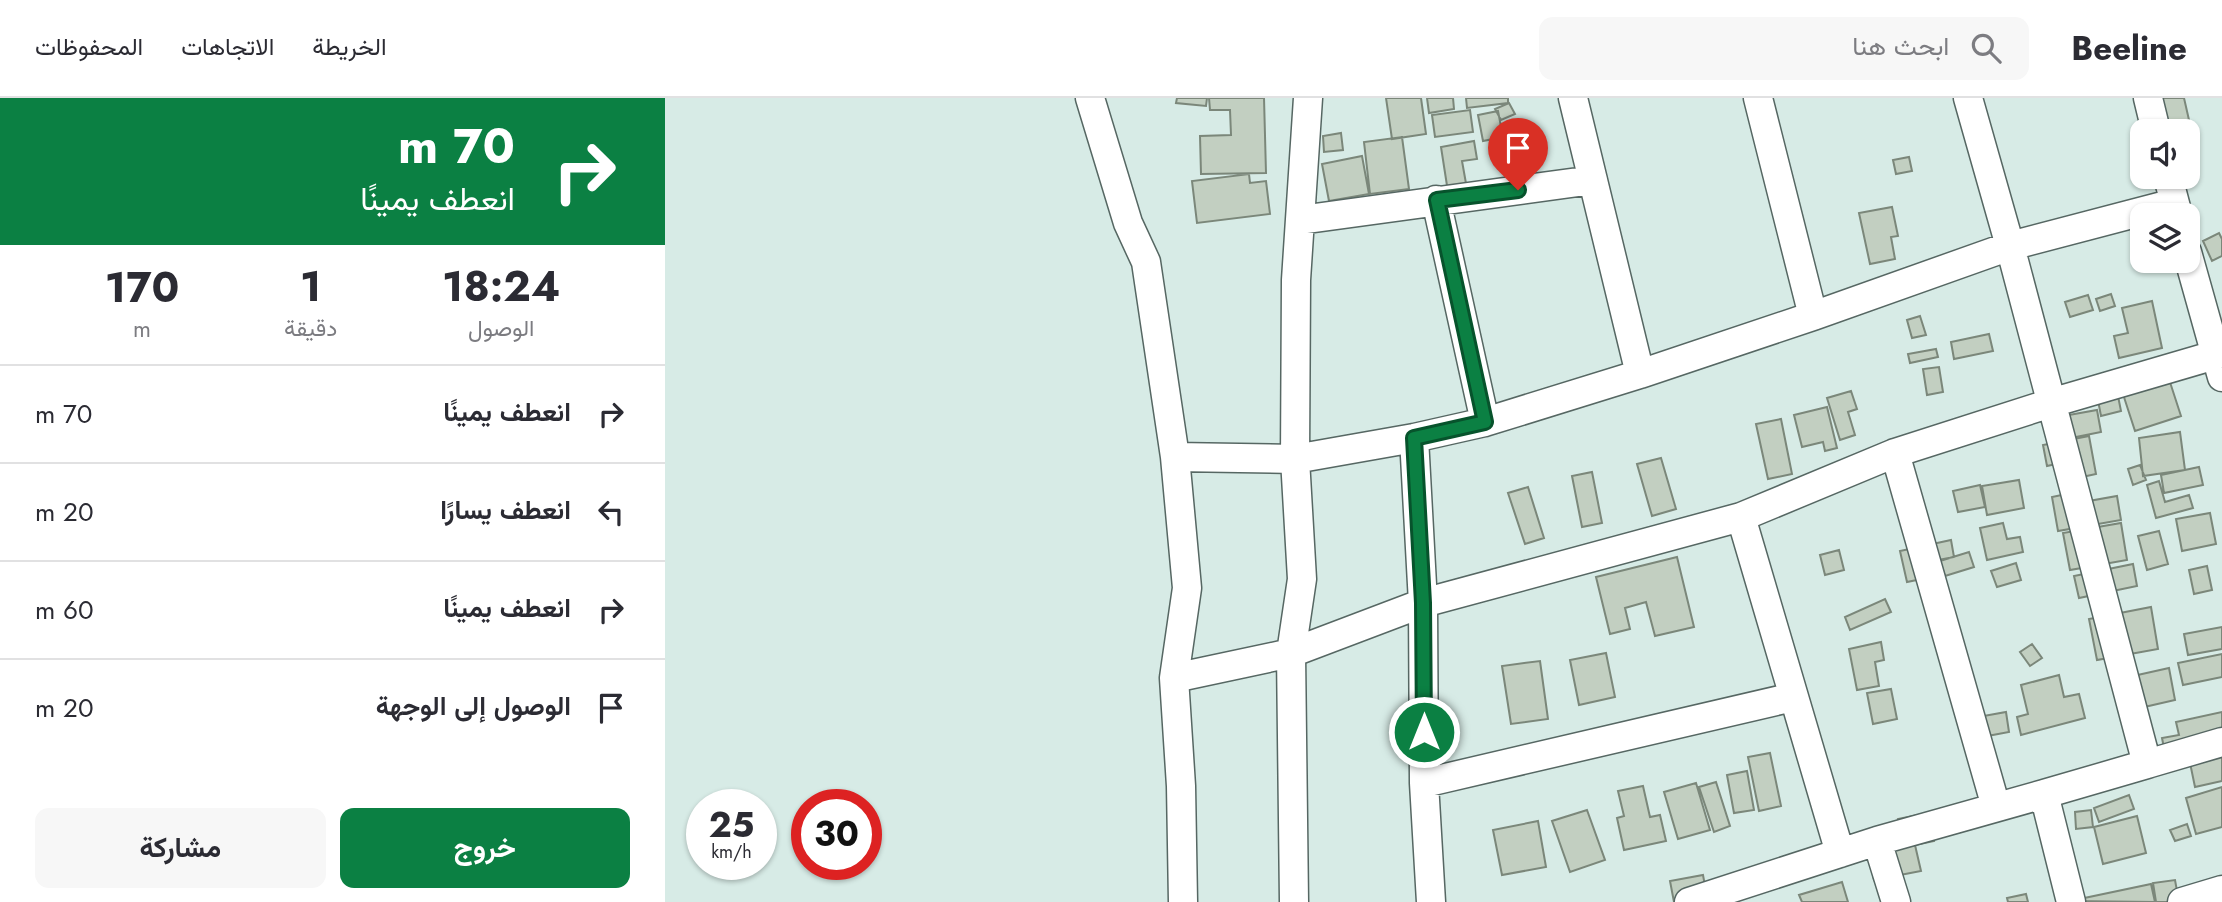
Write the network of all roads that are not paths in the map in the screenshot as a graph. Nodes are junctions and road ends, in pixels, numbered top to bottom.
1 (1090, 98) edge
2 (1308, 98) edge
3 (1573, 98) edge
4 (1758, 98) edge
5 (1968, 98) edge
6 (2148, 98) edge
7 (2153, 119) edge
8 (1593, 180) junction
9 (2173, 198) edge
10 (1437, 200) junction
11 (1300, 220) junction
12 (2010, 246) junction
13 (2193, 273) edge
14 (1813, 316) junction
15 (2220, 362) edge
16 (1640, 374) junction
17 (2051, 403) junction
18 (1485, 422) junction
19 (1414, 438) junction
20 (1895, 453) junction
21 (1175, 457) junction
22 (1295, 459) junction
23 (1741, 517) junction
24 (1423, 603) junction
25 (1291, 653) junction
26 (1174, 678) junction
27 (1793, 697) junction
28 (2222, 742) edge
29 (2147, 764) junction
30 (1424, 783) junction
31 (2044, 794) junction
32 (1996, 807) junction
33 (1877, 841) junction
34 (1840, 853) junction
35 (2222, 890) edge
36 (1183, 902) edge
37 (1294, 902) edge
38 (1431, 902) edge
39 (1689, 902) edge
40 (1896, 902) edge
41 (2071, 902) edge
42 (2182, 902) edge

1 - 21 street
2 - 11 street
3 - 8 street
4 - 14 street
5 - 12 street
6 - 7 street
8 - 10 street
8 - 16 street
9 - 12 street
10 - 11 street
10 - 18 street
11 - 22 street
12 - 14 street
12 - 17 street
13 - 15 street
14 - 16 street
15 - 17 street
16 - 18 street
17 - 20 street
17 - 29 street
18 - 19 street
19 - 22 street
19 - 24 street
20 - 23 street
20 - 32 street
21 - 22 street
21 - 26 street
22 - 25 street
23 - 24 street
23 - 27 street
24 - 25 street
24 - 30 street
25 - 26 street
25 - 37 street
26 - 36 street
27 - 30 street
27 - 34 street
28 - 29 street
29 - 31 street
30 - 38 street
31 - 32 street
31 - 41 street
32 - 33 street
33 - 34 street
33 - 40 street
34 - 39 street
35 - 42 street

